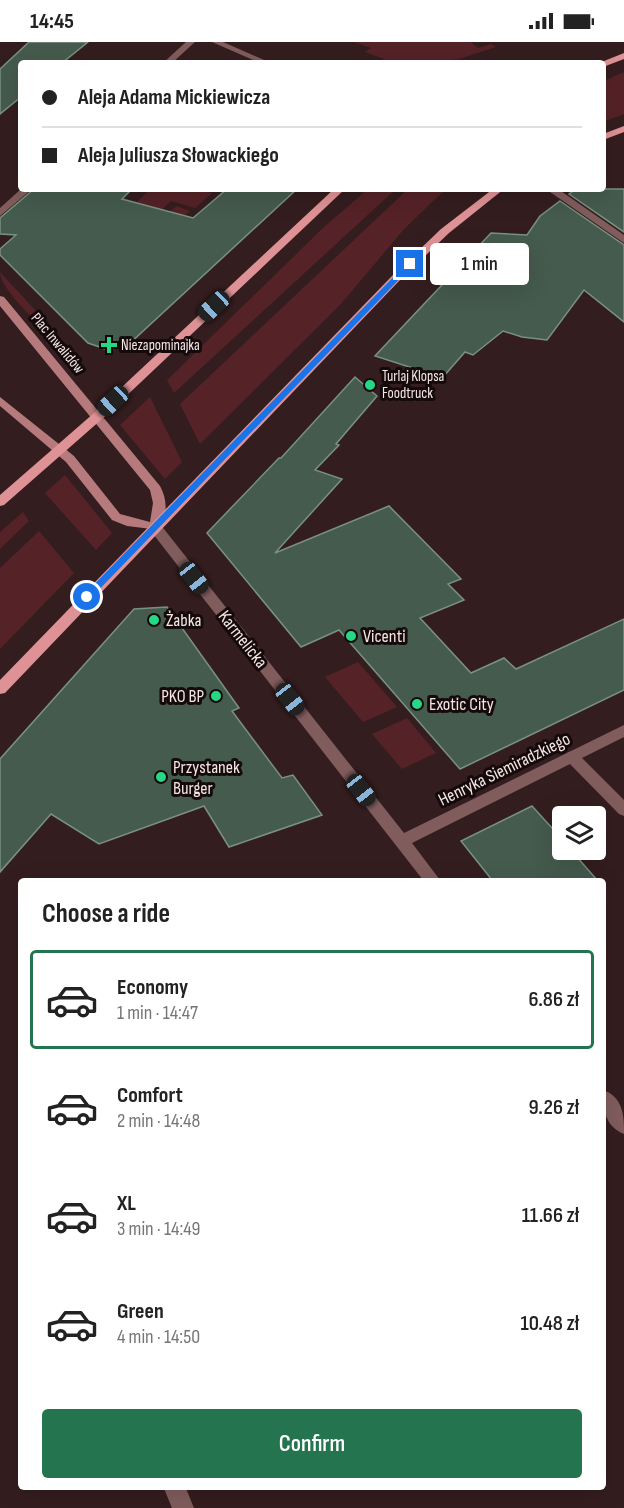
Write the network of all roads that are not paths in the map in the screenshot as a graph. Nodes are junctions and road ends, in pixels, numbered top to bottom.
1 (191, 42) edge
2 (216, 42) edge
3 (624, 56) edge
4 (171, 60) edge
5 (260, 60) edge
6 (606, 63) edge
7 (624, 129) edge
8 (606, 136) edge
9 (24, 192) edge
10 (337, 192) edge
11 (481, 192) edge
12 (495, 192) edge
13 (556, 192) edge
14 (477, 204) junction
15 (0, 213) edge
16 (624, 240) edge
17 (0, 299) edge
18 (0, 400) edge
19 (98, 416) junction
20 (60, 450) junction
21 (0, 502) edge
22 (155, 527) junction
23 (0, 689) edge
24 (624, 731) edge
25 (572, 757) junction
26 (624, 810) edge
27 (401, 841) junction
28 (430, 878) edge
29 (606, 1102) edge
30 (624, 1125) edge
31 (176, 1490) edge
32 (183, 1508) edge

1 - 4 street
2 - 5 street
3 - 6 main road
7 - 8 main road
9 - 15 street
10 - 19 main road
11 - 14 main road
12 - 14 main road
13 - 16 street
14 - 22 main road
17 - 19 street, Plac Inwalidów
18 - 20 street
19 - 20 main road
19 - 22 street, Plac Inwalidów
20 - 21 main road
20 - 22 street
22 - 23 main road
22 - 27 street, Karmelicka
24 - 25 street, Henryka Siemiradzkiego
25 - 26 street
25 - 27 street, Henryka Siemiradzkiego
27 - 28 street, Karmelicka
29 - 30 street
31 - 32 street

